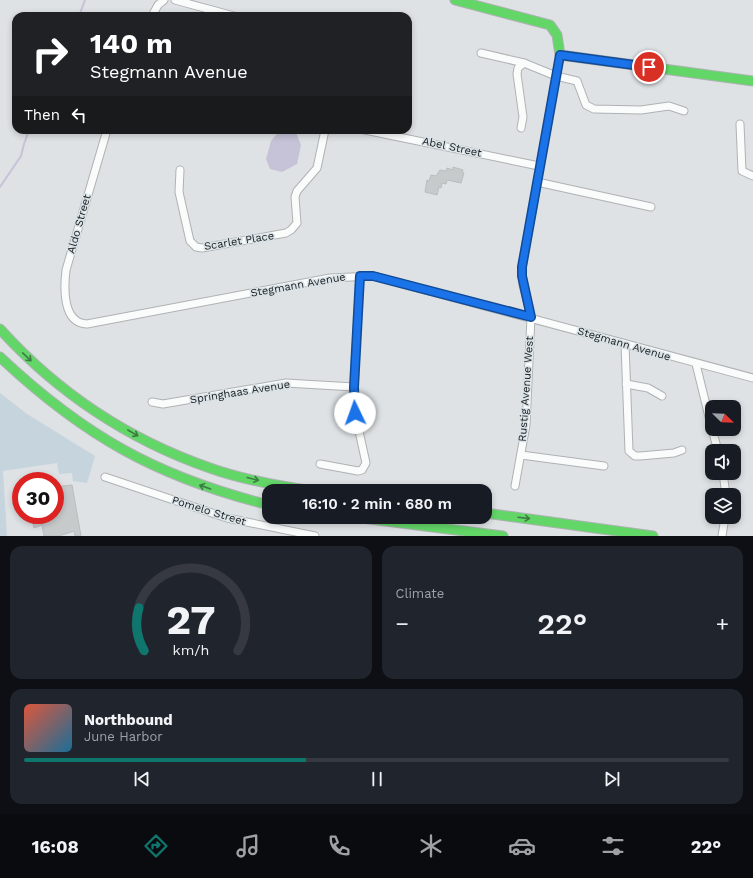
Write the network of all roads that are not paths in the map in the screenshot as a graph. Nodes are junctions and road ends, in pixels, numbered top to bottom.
1 (164, 0) edge
2 (175, 0) edge
3 (455, 0) edge
4 (154, 12) edge
5 (219, 12) edge
6 (481, 53) dead end
7 (560, 55) junction
8 (524, 63) junction
9 (556, 76) junction
10 (753, 81) edge
11 (684, 111) dead end
12 (740, 124) dead end
13 (521, 128) dead end
14 (106, 134) edge
15 (324, 134) edge
16 (384, 134) edge
17 (539, 166) junction
18 (180, 170) dead end
19 (753, 176) edge
20 (537, 182) junction
21 (651, 207) dead end
22 (360, 276) junction
23 (531, 317) junction
24 (73, 319) joint
25 (0, 330) edge
26 (625, 344) junction
27 (0, 357) edge
28 (696, 364) junction
29 (753, 378) edge
30 (626, 384) junction
31 (354, 387) junction
32 (662, 396) dead end
33 (705, 401) edge
34 (152, 402) dead end
35 (682, 450) dead end
36 (521, 455) junction
37 (320, 464) dead end
38 (604, 466) dead end
39 (105, 477) dead end
40 (277, 484) edge
41 (515, 486) dead end
42 (262, 503) edge
43 (492, 515) edge
44 (409, 524) edge
45 (724, 524) edge
46 (315, 536) edge
47 (503, 536) edge
48 (653, 536) edge
49 (722, 536) edge

1 - 4 street
2 - 5 street
3 - 7 main road
6 - 8 street
7 - 9 street, Rustig Avenue West
7 - 10 main road
8 - 9 street
8 - 13 street
9 - 11 street
9 - 17 street, Rustig Avenue West
12 - 19 street
14 - 24 street, Aldo Street
15 - 18 street, Scarlet Place
16 - 17 street, Abel Street
17 - 20 street, Rustig Avenue West
20 - 21 street
20 - 23 street, Rustig Avenue West
22 - 23 street, Stegmann Avenue
22 - 24 street, Stegmann Avenue
22 - 31 street
23 - 26 street, Stegmann Avenue
23 - 36 street, Rustig Avenue West
25 -> 40 main road
26 - 28 street, Stegmann Avenue
26 - 30 street
42 -> 27 main road
28 - 29 street, Stegmann Avenue
28 - 33 street
30 - 32 street
30 - 35 street
31 - 34 street, Springhaas Avenue
31 - 37 street
36 - 38 street
36 - 41 street, Rustig Avenue West
39 - 46 street, Pomelo Street
43 -> 48 main road
44 - 47 main road
45 - 49 street

